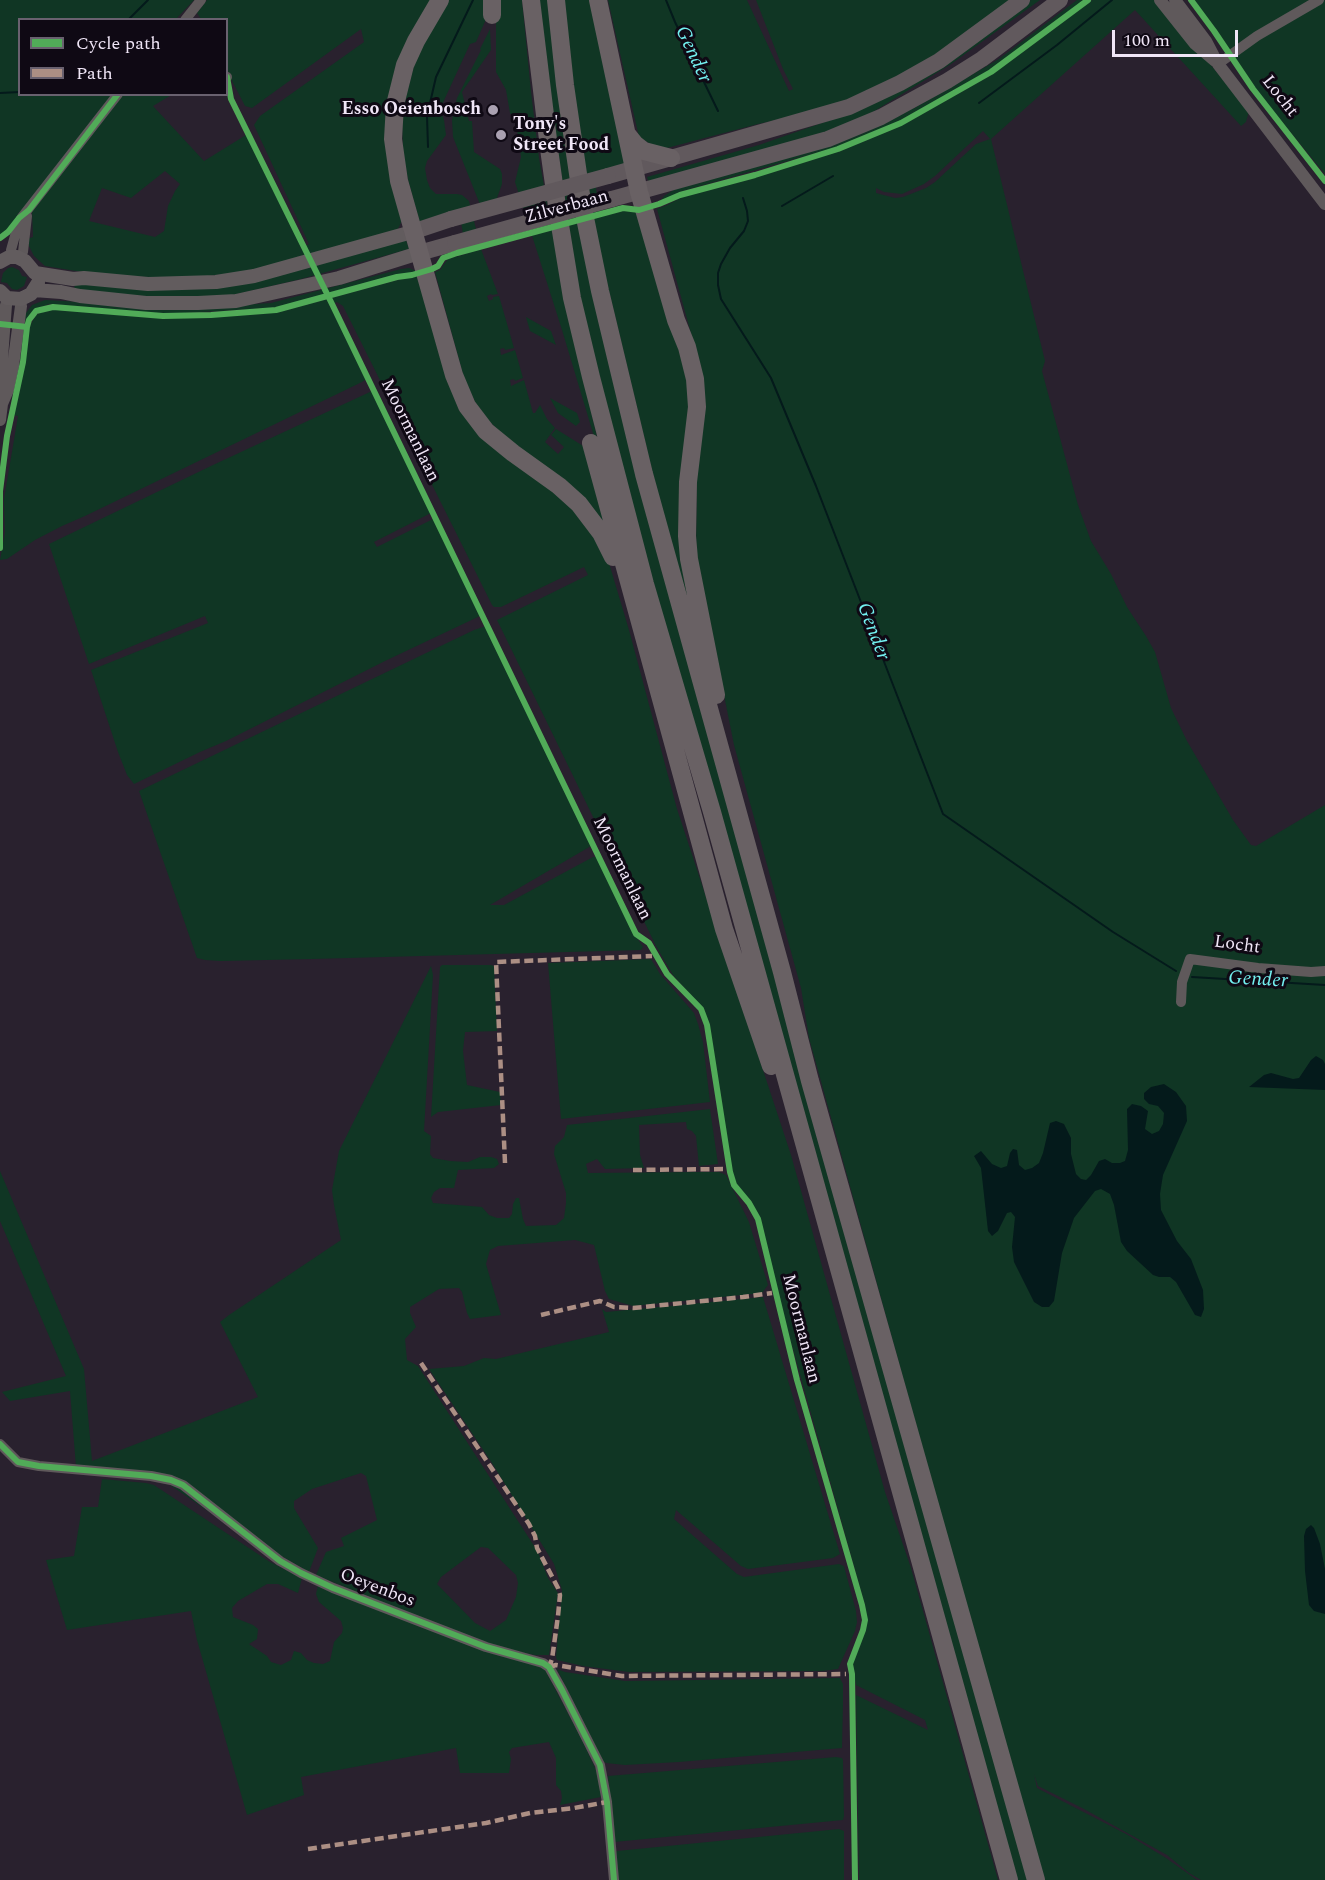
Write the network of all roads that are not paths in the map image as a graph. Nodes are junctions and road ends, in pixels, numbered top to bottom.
1 (440, 0) edge
2 (531, 0) edge
3 (556, 0) edge
4 (598, 0) edge
5 (1022, 0) edge
6 (1060, 0) edge
7 (1160, 0) edge
8 (1175, 0) edge
9 (1319, 0) edge
10 (1218, 64) junction
11 (116, 96) edge
12 (627, 134) junction
13 (671, 158) junction
14 (634, 168) junction
15 (639, 192) junction
16 (1325, 204) edge
17 (412, 232) junction
18 (419, 253) junction
19 (9, 255) edge
20 (38, 271) junction
21 (0, 291) edge
22 (28, 299) junction
23 (3, 303) edge
24 (2, 404) junction
25 (0, 420) edge
26 (591, 443) dead end
27 (638, 617) junction
28 (726, 768) junction
29 (1325, 971) edge
30 (1181, 1002) dead end
31 (803, 1143) junction
32 (0, 1444) edge
33 (614, 1880) edge
34 (1009, 1880) edge
35 (1036, 1880) edge

1 - 17 highway
2 - 31 highway
3 - 28 highway
4 - 12 highway
5 - 13 main road, Zilverbaan
6 - 15 main road, Zilverbaan
7 - 10 street, Locht
8 - 10 street, Locht
9 - 10 street
10 - 16 street, Locht
11 - 19 street
12 - 13 highway
12 - 14 highway
13 - 14 main road, Zilverbaan
14 - 15 highway
14 - 17 main road, Zilverbaan, bridge
15 - 18 main road, Zilverbaan, bridge
15 - 28 highway
17 - 18 highway
17 - 20 main road, Zilverbaan
18 - 22 main road, Zilverbaan
18 - 27 highway
19 - 20 main road
20 - 22 main road
21 - 22 main road
22 - 23 main road, Zilverbaan
22 - 24 street
23 - 24 street
24 - 25 street
26 - 27 highway
27 - 31 highway
28 - 35 highway
29 - 30 street, Locht
31 - 34 highway
32 - 33 street, Oeyenbos

